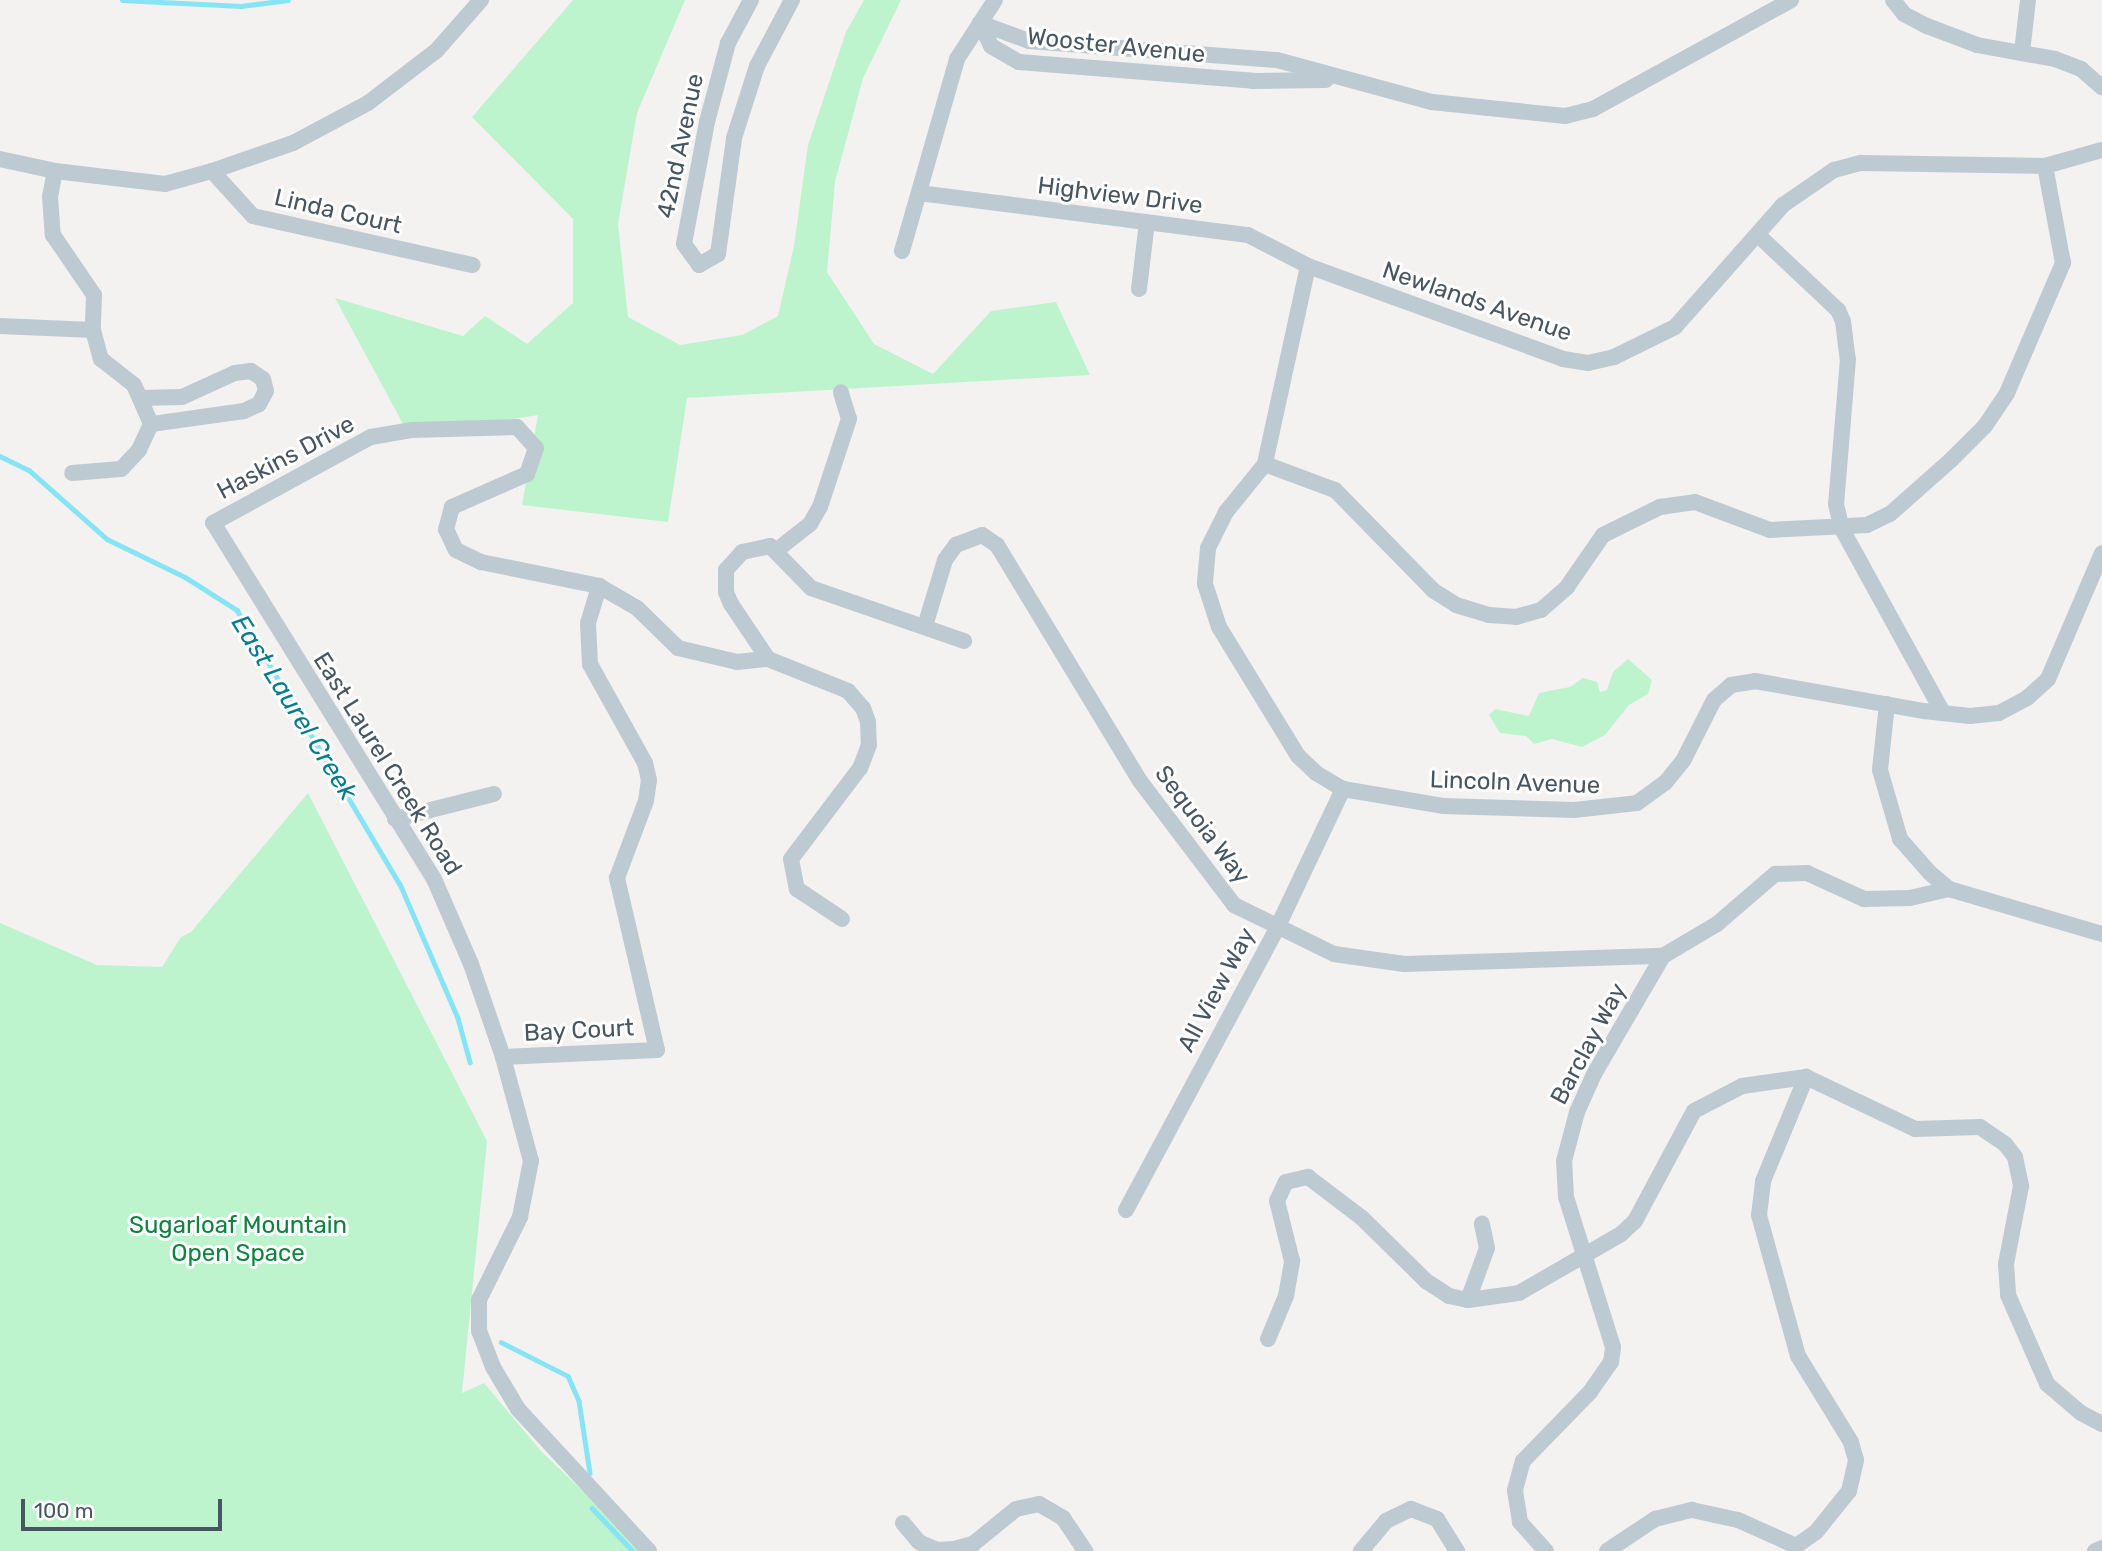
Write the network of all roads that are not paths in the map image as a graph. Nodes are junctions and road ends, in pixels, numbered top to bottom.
1 (481, 0) edge
2 (751, 0) edge
3 (792, 0) edge
4 (995, 0) edge
5 (1791, 0) edge
6 (1893, 0) edge
7 (2028, 0) edge
8 (980, 23) junction
9 (2022, 52) junction
10 (1339, 80) junction
11 (2102, 87) edge
12 (2102, 150) edge
13 (0, 159) edge
14 (2045, 166) junction
15 (55, 171) junction
16 (212, 172) junction
17 (919, 193) junction
18 (1147, 222) junction
19 (1758, 235) junction
20 (902, 251) dead end
21 (473, 265) dead end
22 (1308, 266) junction
23 (1139, 289) dead end
24 (0, 326) edge
25 (93, 330) junction
26 (841, 392) dead end
27 (141, 398) junction
28 (151, 424) junction
29 (1265, 464) junction
30 (72, 473) dead end
31 (213, 523) joint
32 (1842, 529) junction
33 (777, 550) junction
34 (2102, 553) edge
35 (599, 586) junction
36 (925, 626) junction
37 (964, 641) dead end
38 (768, 659) junction
39 (1887, 704) junction
40 (1943, 713) junction
41 (1343, 789) junction
42 (494, 794) dead end
43 (395, 818) junction
44 (1949, 889) junction
45 (842, 919) dead end
46 (1277, 928) junction
47 (2100, 929) edge
48 (1663, 956) junction
49 (503, 1057) junction
50 (1806, 1077) junction
51 (1126, 1210) dead end
52 (1482, 1224) dead end
53 (1584, 1255) junction
54 (1468, 1300) junction
55 (1268, 1339) dead end
56 (2102, 1424) edge
57 (903, 1523) dead end
58 (2102, 1548) edge
59 (649, 1551) edge
60 (1085, 1551) edge
61 (1361, 1551) edge
62 (1457, 1551) edge
63 (1546, 1551) edge
64 (1607, 1551) edge
65 (2095, 1551) edge

1 - 16 street
2 - 3 street, 42nd Avenue
4 - 8 street
5 - 10 street, Wooster Avenue
6 - 9 street
7 - 9 street
8 - 10 street, Wooster Avenue
8 - 10 street, Wooster Avenue
8 - 17 street
9 - 11 street
12 - 14 street, Newlands Avenue
13 - 15 street
14 - 19 street, Newlands Avenue
14 - 32 street
15 - 16 street
15 - 25 street
16 - 21 street, Linda Court
17 - 18 street, Highview Drive
17 - 20 street
18 - 22 street, Highview Drive
18 - 23 street
19 - 22 street, Newlands Avenue
19 - 32 street
22 - 29 street, Lincoln Avenue
24 - 25 street
25 - 27 street
26 - 33 street
27 - 28 street
27 - 28 street
28 - 30 street
29 - 32 street
29 - 41 street, Lincoln Avenue
31 - 35 street, Haskins Drive
31 - 43 street, East Laurel Creek Road
32 - 40 street
33 - 36 street
33 - 38 street
34 - 40 street, Lincoln Avenue
35 - 38 street, Haskins Drive
35 - 49 street, Bay Court
36 - 37 street
36 - 46 street, Sequoia Way
38 - 45 street
39 - 40 street, Lincoln Avenue
39 - 41 street, Lincoln Avenue
39 - 44 street
41 - 46 street, All View Way
42 - 43 street
43 - 49 street, East Laurel Creek Road
44 - 47 street
44 - 48 street, Barclay Way
46 - 48 street, Sequoia Way
46 - 51 street, All View Way
48 - 53 street, Barclay Way
49 - 59 street, East Laurel Creek Road
50 - 53 street
50 - 56 street
50 - 64 street
52 - 54 street
53 - 54 street
53 - 63 street, Barclay Way
54 - 55 street
57 - 60 street
58 - 65 street
61 - 62 street

